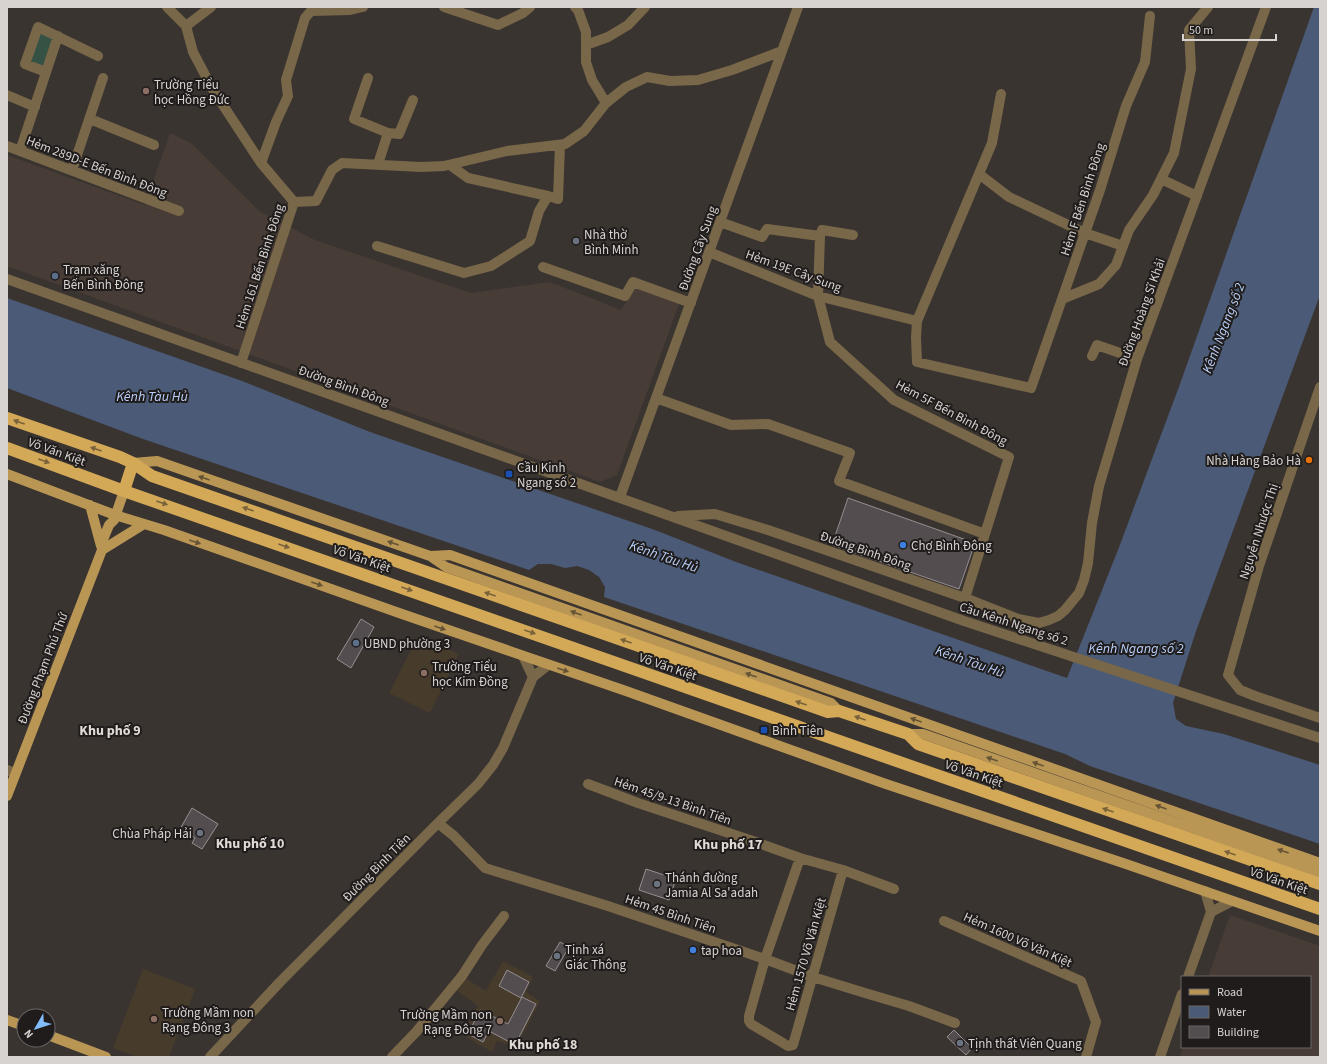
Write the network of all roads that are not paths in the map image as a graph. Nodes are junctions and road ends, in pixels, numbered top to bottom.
1 (167, 7) edge
2 (212, 7) edge
3 (363, 7) edge
4 (444, 7) edge
5 (530, 7) edge
6 (575, 7) edge
7 (645, 7) edge
8 (798, 7) edge
9 (1208, 7) edge
10 (1266, 7) edge
11 (307, 9) edge
12 (1150, 16) dead end
13 (186, 26) junction
14 (58, 36) junction
15 (586, 45) junction
16 (782, 51) junction
17 (98, 56) dead end
18 (46, 72) junction
19 (103, 78) dead end
20 (368, 78) dead end
21 (1001, 94) dead end
22 (7, 96) edge
23 (413, 100) dead end
24 (606, 103) junction
25 (35, 106) junction
26 (90, 118) junction
27 (388, 133) junction
28 (154, 145) dead end
29 (560, 145) junction
30 (7, 146) edge
31 (20, 151) junction
32 (261, 163) junction
33 (378, 164) junction
34 (450, 166) junction
35 (72, 170) junction
36 (979, 174) junction
37 (1161, 179) junction
38 (548, 196) junction
39 (1197, 196) junction
40 (294, 202) junction
41 (179, 211) dead end
42 (720, 222) junction
43 (1085, 233) junction
44 (853, 235) dead end
45 (820, 236) junction
46 (377, 246) dead end
47 (1123, 246) junction
48 (709, 252) junction
49 (543, 267) dead end
50 (7, 279) edge
51 (818, 296) junction
52 (1062, 299) junction
53 (691, 303) junction
54 (917, 320) junction
55 (1092, 356) dead end
56 (1137, 359) junction
57 (241, 362) junction
58 (1320, 387) edge
59 (656, 398) junction
60 (7, 418) edge
61 (7, 448) edge
62 (133, 463) junction
63 (7, 474) edge
64 (124, 491) junction
65 (620, 497) junction
66 (90, 505) junction
67 (672, 516) junction
68 (114, 518) junction
69 (144, 524) junction
70 (702, 526) joint
71 (985, 534) junction
72 (102, 550) junction
73 (430, 556) junction
74 (965, 598) junction
75 (1049, 620) joint
76 (523, 656) junction
77 (548, 665) junction
78 (533, 677) junction
79 (839, 710) junction
80 (1320, 718) edge
81 (908, 734) junction
82 (1320, 738) edge
83 (11, 772) edge
84 (588, 784) dead end
85 (7, 796) edge
86 (438, 823) junction
87 (800, 858) junction
88 (1320, 863) edge
89 (843, 870) junction
90 (1320, 873) edge
91 (1320, 884) edge
92 (894, 889) dead end
93 (1205, 891) junction
94 (1232, 900) junction
95 (1320, 909) edge
96 (1211, 912) junction
97 (504, 916) dead end
98 (944, 921) dead end
99 (1320, 931) edge
100 (765, 959) junction
101 (1188, 976) edge
102 (813, 977) junction
103 (1181, 997) edge
104 (955, 1023) dead end
105 (56, 1038) edge
106 (106, 1057) edge
107 (210, 1057) edge
108 (392, 1057) edge
109 (1086, 1057) edge
110 (1160, 1057) edge

1 - 13 street
2 - 13 street
3 - 11 street
4 - 5 street
6 - 15 street
7 - 15 street
8 - 16 street, Đường Cây Sung
9 - 37 street
10 - 39 street, Đường Hoàng Sĩ Khải
11 - 32 street
12 - 43 street, Hẻm F Bến Bình Đông
13 - 32 street, Hẻm 161 Bến Bình Đông
14 - 17 street
14 - 18 street
14 - 18 street
15 - 24 street
16 - 24 street
16 - 42 street, Đường Cây Sung
18 - 25 street
19 - 26 street
20 - 27 street
21 - 36 street
22 - 25 street
23 - 27 street
24 - 29 street
25 - 31 street
26 - 28 street
26 - 35 street
27 - 33 street
29 - 34 street
29 - 38 street
30 - 31 street, Hẻm 289D-E Bến Bình Đông
31 - 35 street, Hẻm 289D-E Bến Bình Đông
32 - 40 street, Hẻm 161 Bến Bình Đông
33 - 34 street
33 - 40 street
34 - 38 street
35 - 41 street, Hẻm 289D-E Bến Bình Đông
36 - 43 street
36 - 54 street
37 - 39 street
37 - 47 street
38 - 46 street
39 - 56 street, Đường Hoàng Sĩ Khải
40 - 57 street, Hẻm 161 Bến Bình Đông
42 - 45 street
42 - 48 street, Đường Cây Sung
43 - 47 street
43 - 52 street, Hẻm F Bến Bình Đông
44 - 45 street
45 - 51 street, Hẻm 5F Bến Bình Đông
47 - 52 street
48 - 51 street, Hẻm 19E Cây Sung
48 - 53 street, Đường Cây Sung
49 - 53 street
50 - 57 street, Đường Bình Đông
51 - 54 street, Hẻm 19E Cây Sung
51 - 71 street, Hẻm 5F Bến Bình Đông
52 - 54 street, Hẻm F Bến Bình Đông
53 - 59 street, Đường Cây Sung
55 - 56 street
56 - 75 street, Đường Hoàng Sĩ Khải
57 - 65 street, Đường Bình Đông
58 - 80 street, Nguyễn Nhược Thị
59 - 65 street, Đường Cây Sung
59 - 71 street
62 -> 60 highway, Võ Văn Kiệt
61 -> 64 highway, Võ Văn Kiệt
62 - 64 highway
73 -> 62 main road, Võ Văn Kiệt
79 -> 62 highway, Võ Văn Kiệt
63 - 66 main road
64 - 68 main road, Đường Phạm Phú Thứ
64 -> 95 highway, Võ Văn Kiệt
65 - 67 street, Đường Bình Đông
66 - 68 main road
66 - 72 main road
67 - 70 street, Đường Bình Đông
67 - 74 street, Đường Bình Đông
68 - 69 main road
68 - 72 main road, Đường Phạm Phú Thứ
69 - 72 main road
69 -> 76 main road
70 - 82 street, Cầu Kênh Ngang số 2
71 - 74 street
72 - 83 main road, Đường Phạm Phú Thứ
79 -> 73 main road, Võ Văn Kiệt
88 -> 73 main road, Võ Văn Kiệt
74 - 75 street, Đường Bình Đông
76 - 77 main road
76 - 78 street
77 - 78 street, Đường Bình Tiên
77 -> 93 main road
78 - 86 street, Đường Bình Tiên
81 -> 79 highway, Võ Văn Kiệt
90 -> 81 main road, Võ Văn Kiệt
91 -> 81 highway, Võ Văn Kiệt
83 - 85 main road, Đường Phạm Phú Thứ
84 - 87 street, Hẻm 45/9-13 Bình Tiên
86 - 100 street, Hẻm 45 Bình Tiên
86 - 107 street, Đường Bình Tiên
87 - 89 street
87 - 100 street
89 - 92 street
89 - 102 street, Hẻm 1570 Võ Văn Kiệt
93 - 94 main road
93 - 96 street
94 - 96 street
94 - 99 main road
96 - 101 street
97 - 108 street
98 - 109 street, Hẻm 1600 Võ Văn Kiệt
100 - 102 street, Hẻm 45 Bình Tiên
100 - 102 street, Hẻm 1570 Võ Văn Kiệt
102 - 104 street, Hẻm 45 Bình Tiên
103 - 110 street
105 - 106 main road

